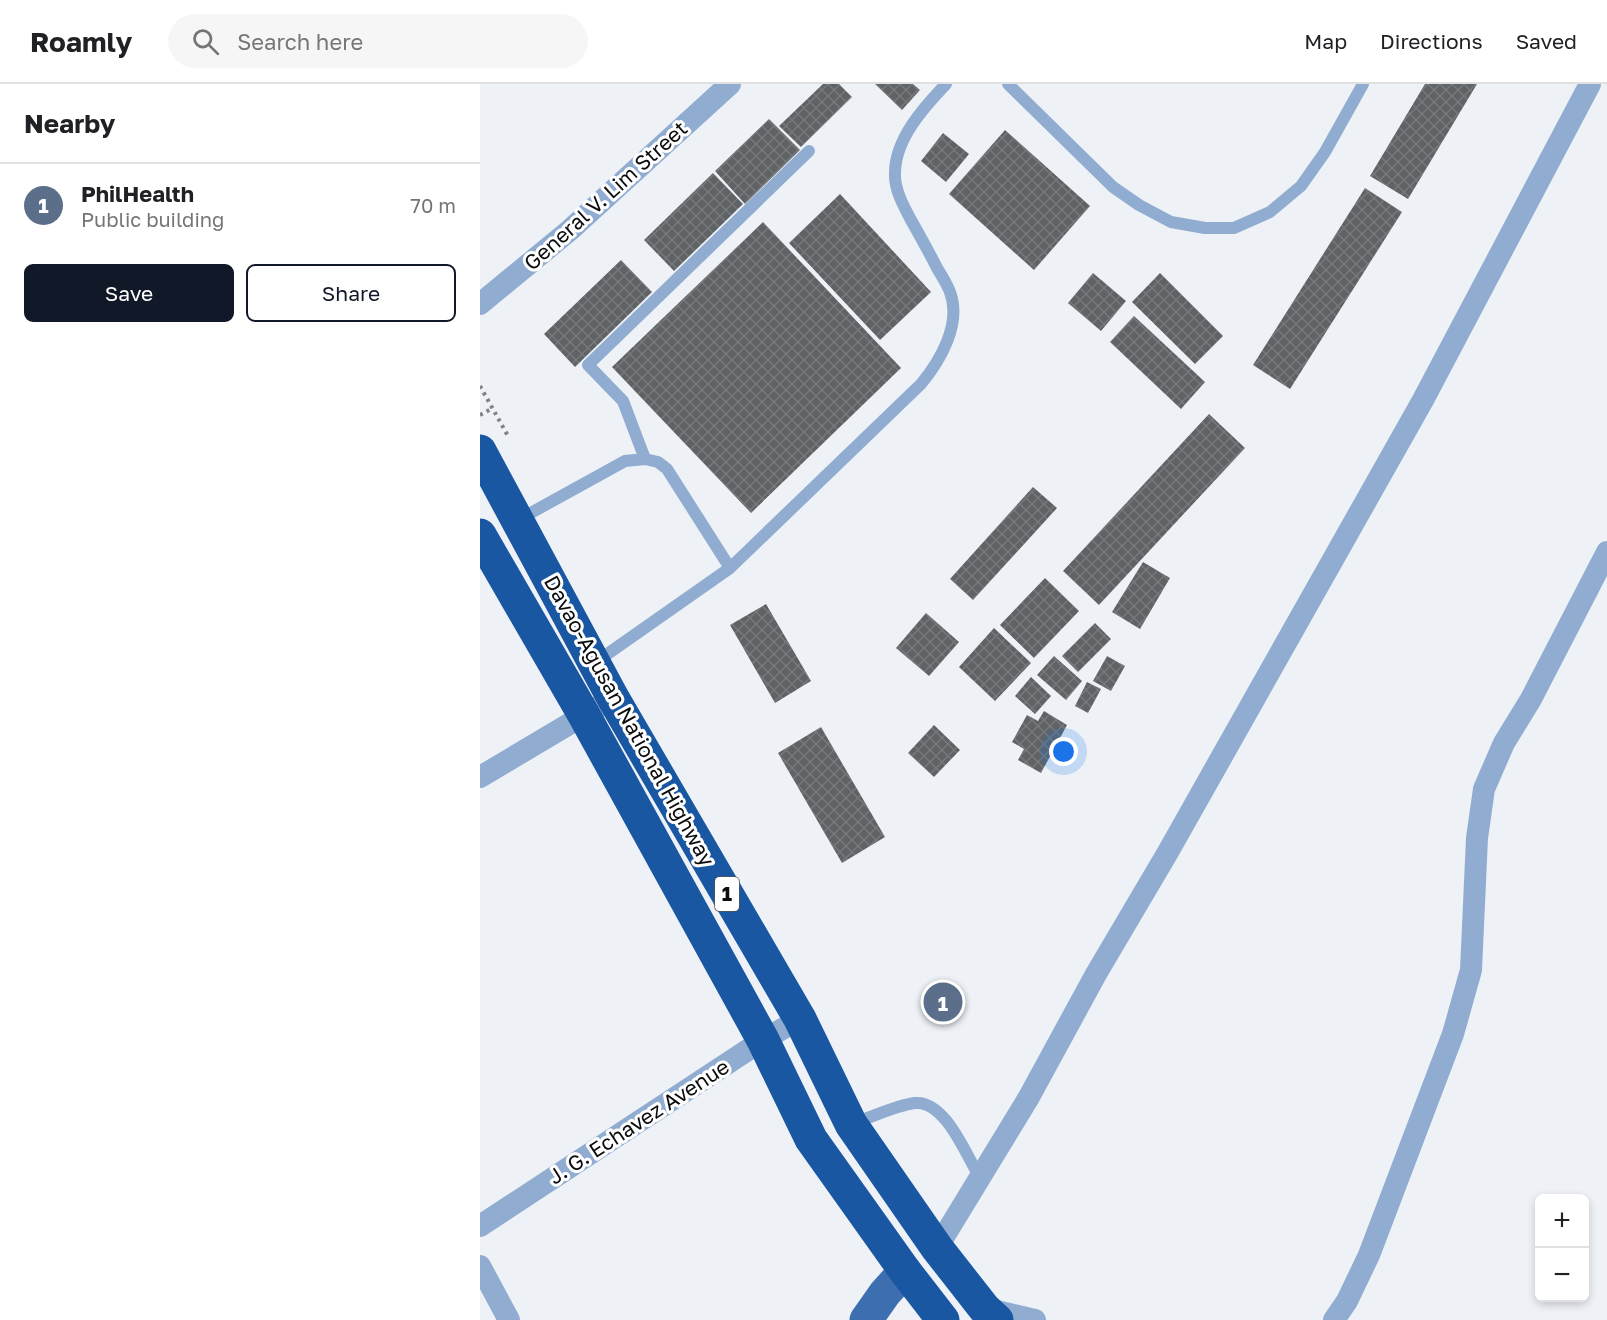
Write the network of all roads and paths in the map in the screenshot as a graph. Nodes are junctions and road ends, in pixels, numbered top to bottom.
1 (730, 84) edge
2 (946, 84) edge
3 (1008, 84) edge
4 (1364, 84) edge
5 (1590, 84) edge
6 (809, 151) dead end
7 (480, 304) edge
8 (480, 386) edge
9 (492, 408) junction
10 (480, 415) edge
11 (513, 446) dead end
12 (480, 451) edge
13 (645, 459) junction
14 (518, 520) junction
15 (480, 535) edge
16 (1607, 552) edge
17 (730, 568) junction
18 (594, 663) junction
19 (613, 698) junction
20 (584, 716) junction
21 (480, 777) edge
22 (800, 1019) junction
23 (764, 1040) junction
24 (850, 1124) junction
25 (979, 1176) junction
26 (480, 1226) edge
27 (937, 1248) junction
28 (480, 1266) edge
29 (905, 1271) junction
30 (991, 1314) edge
31 (508, 1320) edge
32 (866, 1320) edge
33 (943, 1320) edge
34 (1035, 1320) edge
35 (1334, 1320) edge

1 - 7 street, General V. Lim Street
2 - 17 lane
3 - 4 lane
5 - 25 street
6 - 13 lane
8 - 9 path
9 - 10 path
9 - 11 path
12 - 14 highway, Davao-Agusan National Highway / 1
13 - 14 lane
13 - 17 lane
14 - 18 highway, Davao-Agusan National Highway / 1
15 - 20 highway, Davao-Agusan National Highway / 1
16 - 35 street
17 - 18 lane
18 - 19 highway, Davao-Agusan National Highway / 1
19 - 20 street
19 - 22 highway, Davao-Agusan National Highway / 1
20 - 21 street
20 - 23 highway, Davao-Agusan National Highway / 1
22 - 23 street, J. G. Echavez Avenue
22 - 24 highway, Davao-Agusan National Highway / 1
23 - 26 street, J. G. Echavez Avenue
23 - 29 highway, Davao-Agusan National Highway / 1
24 - 25 lane
24 - 27 highway, Davao-Agusan National Highway / 1
25 - 27 street
27 - 29 highway
27 - 30 highway, Davao-Agusan National Highway / 1
28 - 31 street
29 - 32 main road
29 - 33 highway, Davao-Agusan National Highway / 1
30 - 34 street

